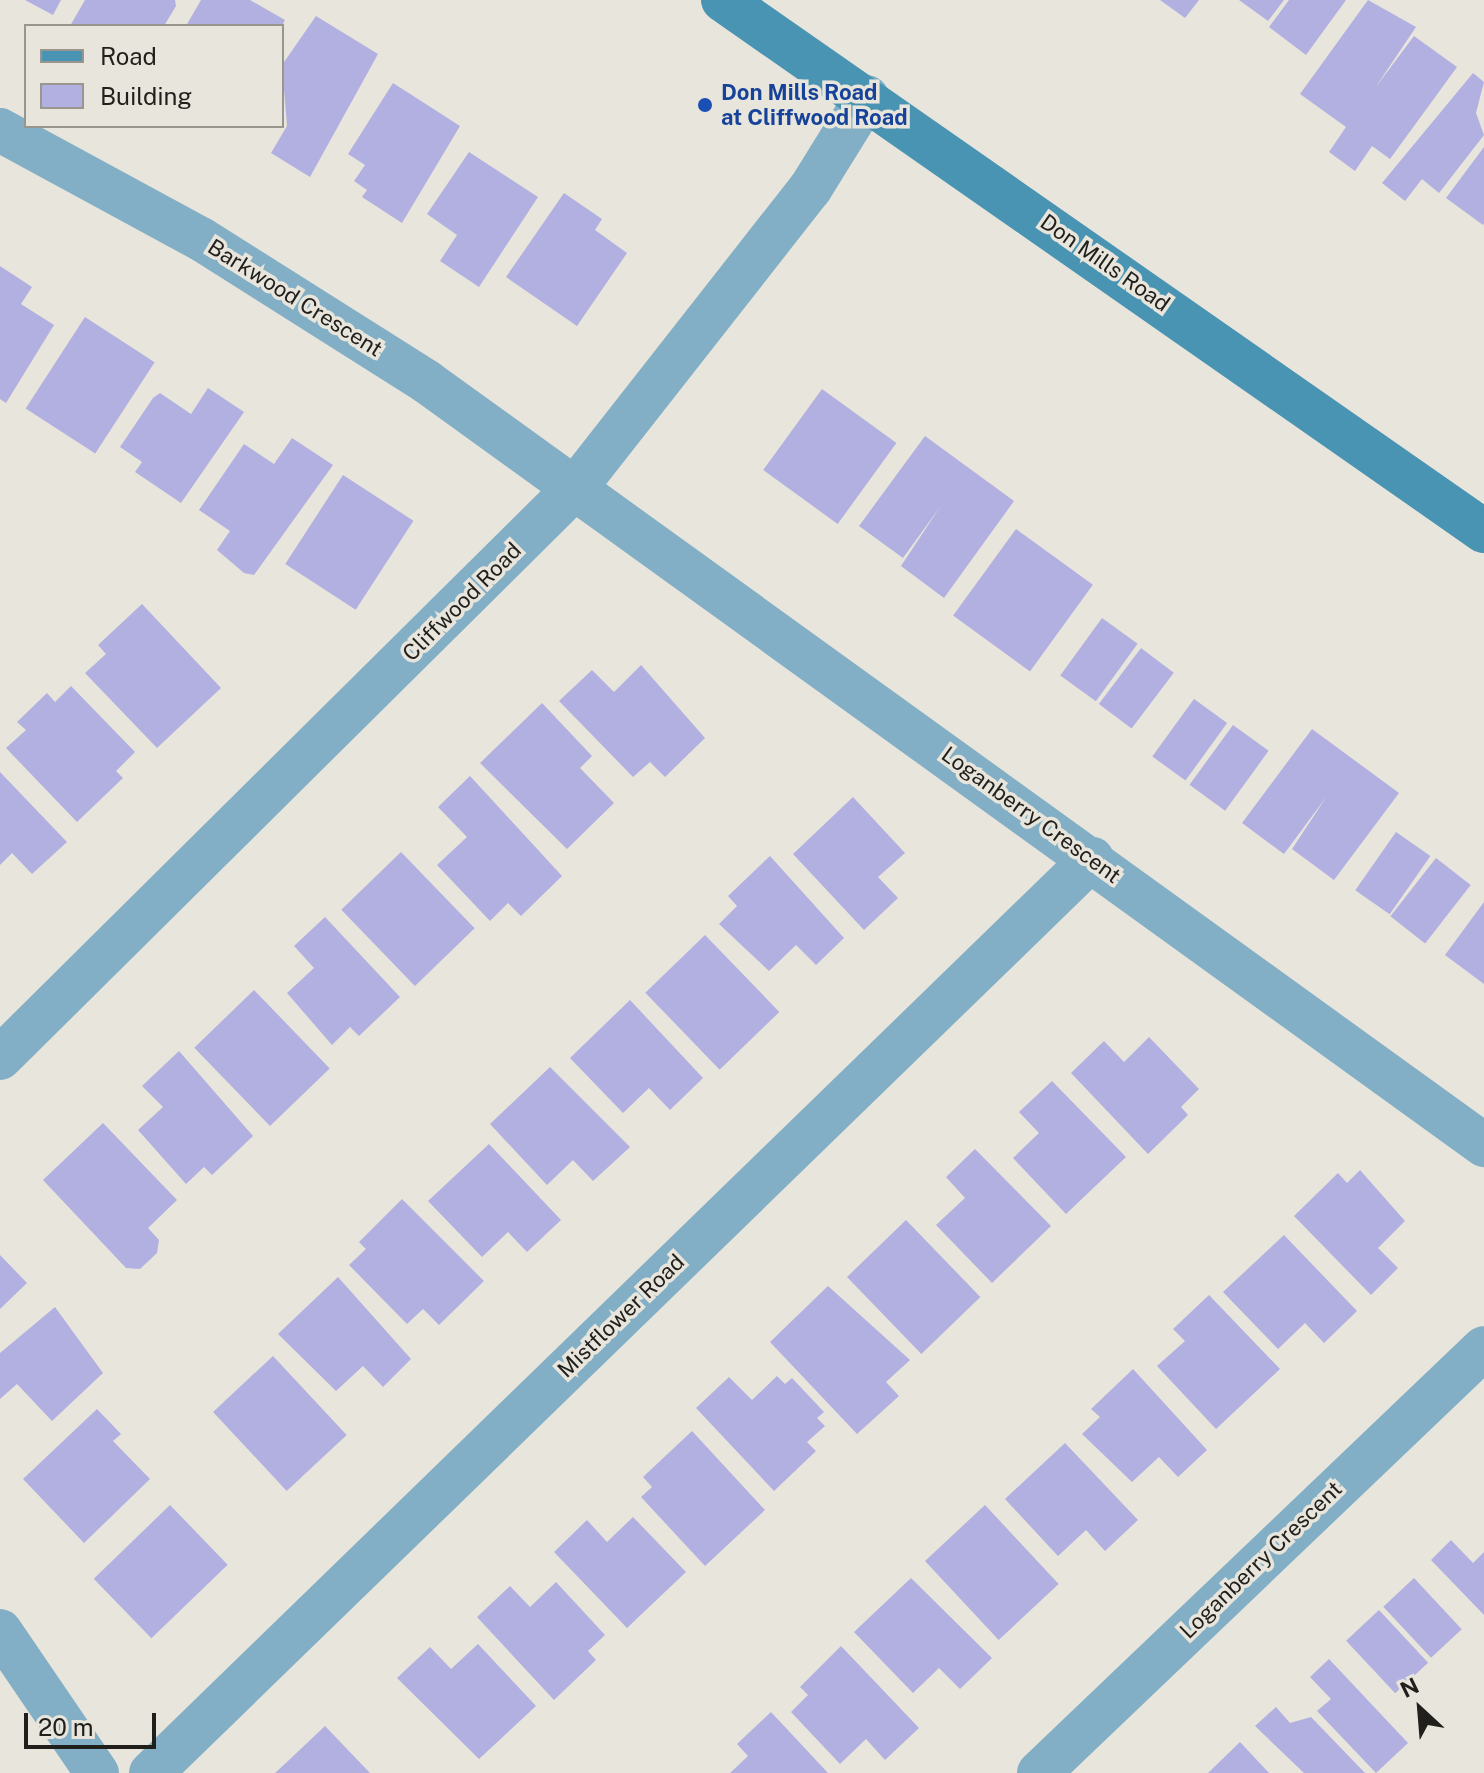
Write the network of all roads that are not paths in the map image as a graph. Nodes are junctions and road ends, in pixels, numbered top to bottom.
1 (723, 0) edge
2 (867, 97) junction
3 (0, 130) edge
4 (576, 487) junction
5 (1484, 531) edge
6 (1092, 859) junction
7 (7, 1041) edge
8 (1484, 1145) edge
9 (1484, 1348) edge
10 (0, 1631) edge
11 (97, 1773) edge
12 (151, 1773) edge
13 (1039, 1773) edge

1 - 2 main road, Don Mills Road
2 - 4 street, Cliffwood Road
2 - 5 main road, Don Mills Road
3 - 4 street, Barkwood Crescent
4 - 6 street, Loganberry Crescent
4 - 7 street, Cliffwood Road
6 - 8 street, Loganberry Crescent
6 - 12 street, Mistflower Road
9 - 13 street, Loganberry Crescent
10 - 11 street

